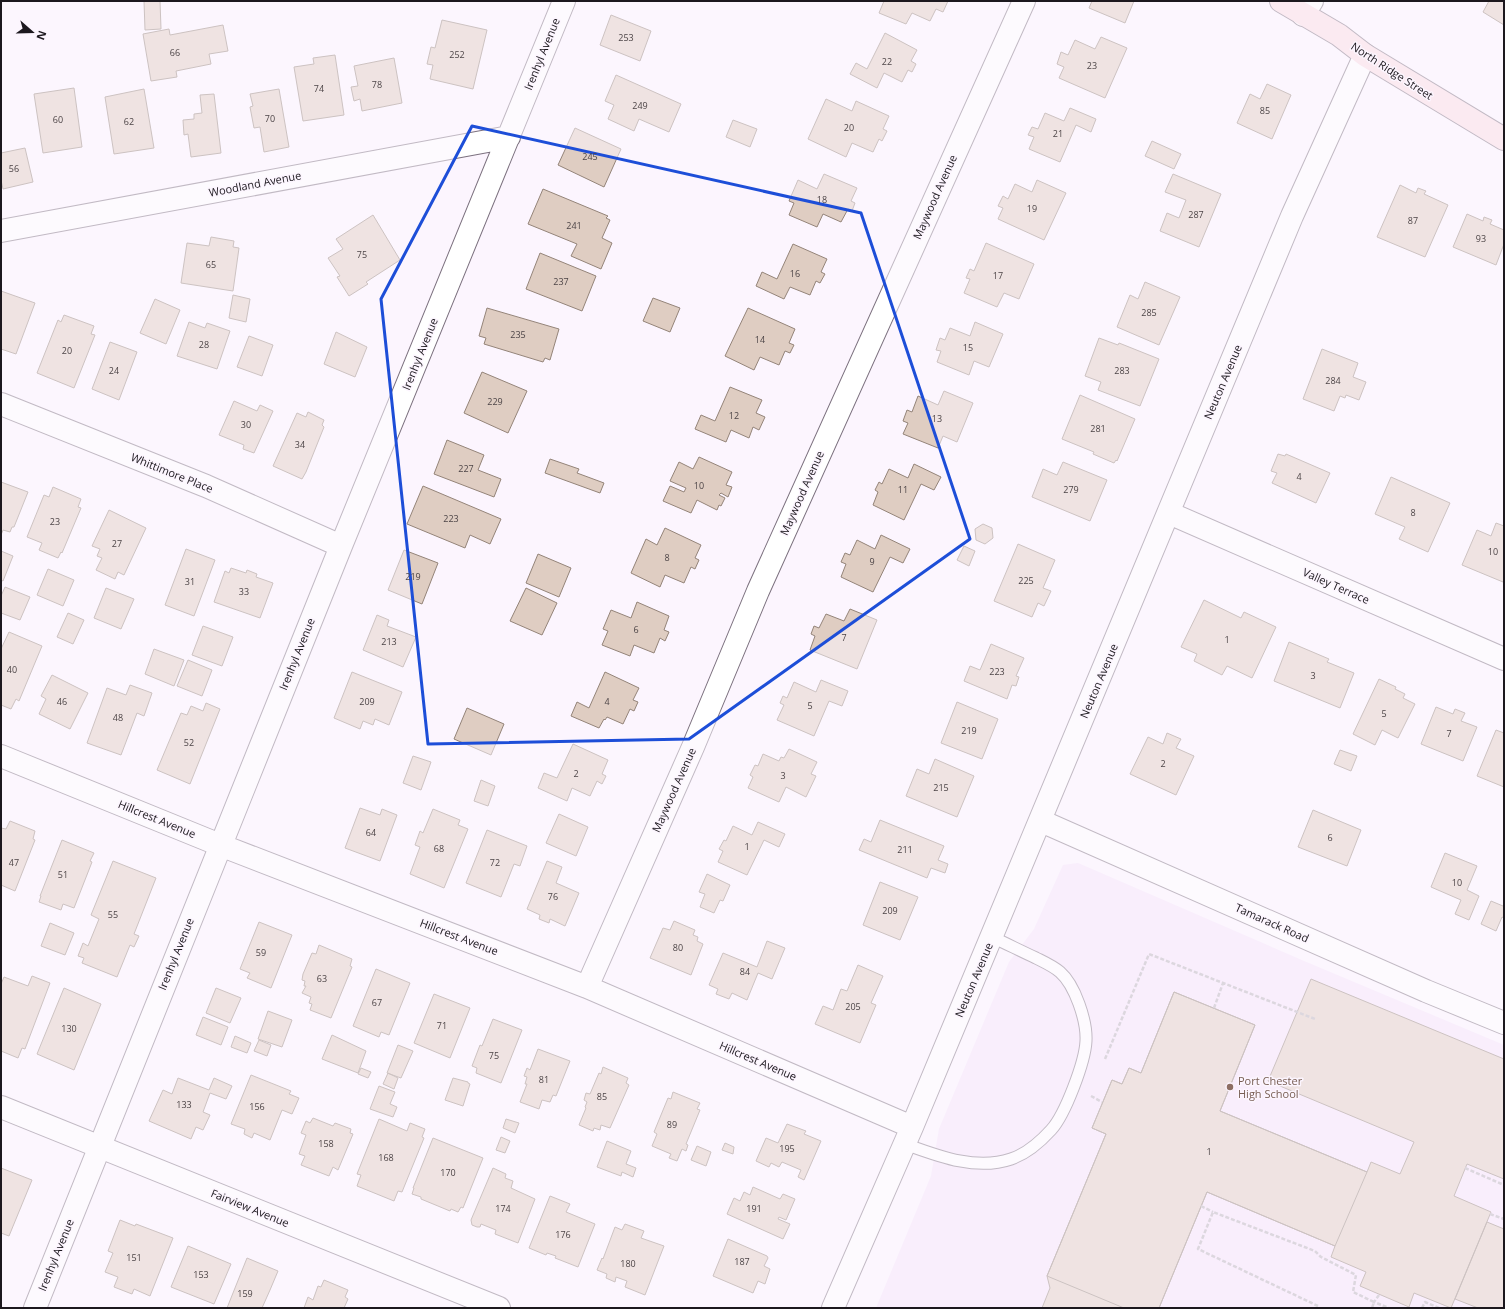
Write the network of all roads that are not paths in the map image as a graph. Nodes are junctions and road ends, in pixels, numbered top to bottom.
1 (564, 1) edge
2 (1024, 1) edge
3 (1281, 1) edge
4 (1307, 8) edge
5 (1365, 55) junction
6 (509, 137) junction
7 (1504, 140) edge
8 (1, 231) edge
9 (1, 404) edge
10 (1169, 513) junction
11 (341, 546) junction
12 (1504, 659) edge
13 (1, 756) edge
14 (1041, 821) junction
15 (220, 845) junction
16 (992, 938) junction
17 (587, 987) junction
18 (1504, 1023) edge
19 (1, 1107) edge
20 (909, 1136) junction
21 (100, 1147) junction
22 (35, 1308) edge
23 (498, 1308) edge
24 (833, 1308) edge

1 - 6 street, Irenhyl Avenue
2 - 17 street, Maywood Avenue
3 - 4 street, North Ridge Street
4 - 5 street, North Ridge Street
5 - 7 street, North Ridge Street
5 - 10 street, Neuton Avenue
6 - 8 street, Woodland Avenue
6 - 11 street, Irenhyl Avenue
9 - 11 street, Whittimore Place
10 - 12 street, Valley Terrace
10 - 14 street, Neuton Avenue
11 - 15 street, Irenhyl Avenue
13 - 15 street, Hillcrest Avenue
14 - 16 street, Neuton Avenue
14 - 18 street, Tamarack Road
15 - 17 street, Hillcrest Avenue
15 - 21 street, Irenhyl Avenue
16 - 20 street, Neuton Avenue
16 - 20 lane
17 - 20 street, Hillcrest Avenue
19 - 21 street, Fairview Avenue
20 - 24 street, Neuton Avenue
21 - 22 street, Irenhyl Avenue
21 - 23 street, Fairview Avenue

